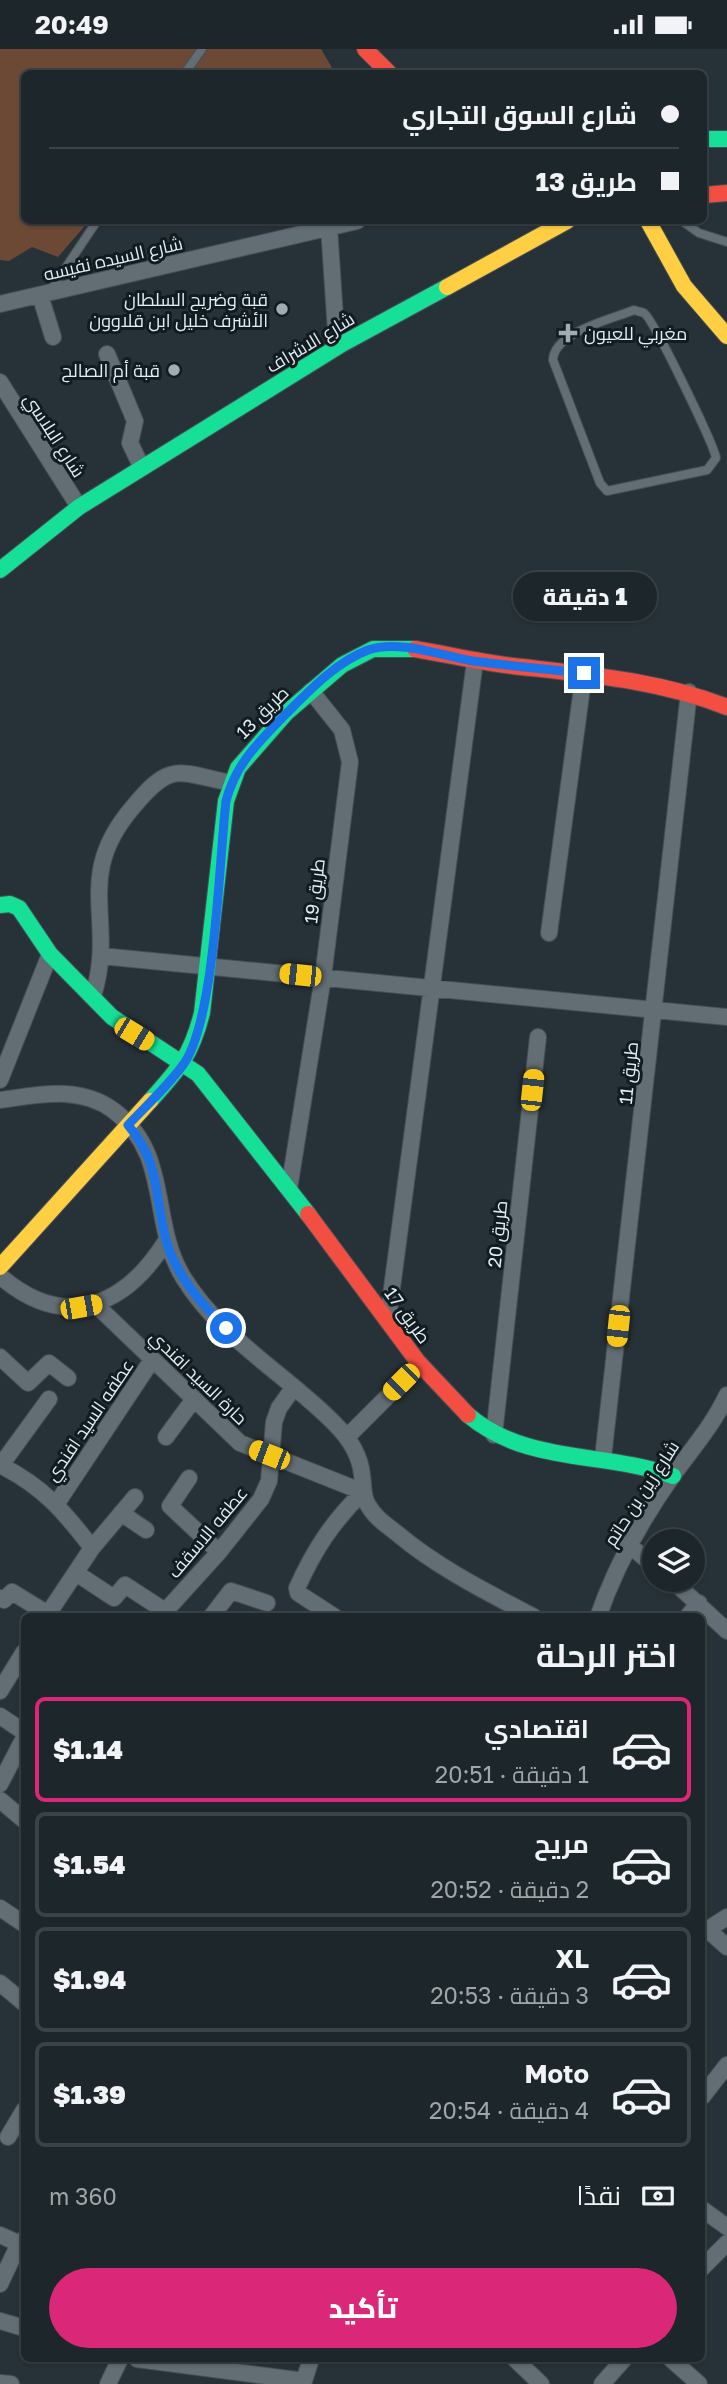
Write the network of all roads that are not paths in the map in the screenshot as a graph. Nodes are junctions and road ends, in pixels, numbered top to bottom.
1 (202, 49) edge
2 (365, 49) edge
3 (187, 70) edge
4 (386, 70) edge
5 (707, 139) edge
6 (727, 139) edge
7 (727, 193) edge
8 (707, 195) edge
9 (95, 224) edge
10 (343, 224) edge
11 (562, 224) edge
12 (650, 224) edge
13 (686, 224) edge
14 (329, 227) junction
15 (727, 242) edge
16 (44, 294) junction
17 (0, 304) edge
18 (727, 336) edge
19 (53, 337) dead end
20 (337, 347) junction
21 (107, 354) dead end
22 (0, 382) edge
23 (727, 457) edge
24 (716, 459) junction
25 (142, 468) junction
26 (79, 507) junction
27 (0, 570) edge
28 (475, 661) junction
29 (584, 673) junction
30 (311, 691) junction
31 (689, 692) junction
32 (727, 707) edge
33 (231, 783) junction
34 (0, 905) edge
35 (549, 933) dead end
36 (50, 954) junction
37 (101, 955) junction
38 (209, 966) junction
39 (323, 977) junction
40 (432, 988) junction
41 (93, 996) junction
42 (654, 1009) junction
43 (727, 1017) edge
44 (538, 1037) dead end
45 (184, 1064) junction
46 (0, 1080) edge
47 (0, 1100) edge
48 (128, 1125) junction
49 (289, 1189) junction
50 (166, 1241) junction
51 (0, 1266) edge
52 (0, 1276) edge
53 (96, 1305) junction
54 (388, 1318) junction
55 (0, 1357) edge
56 (152, 1360) junction
57 (420, 1364) junction
58 (68, 1378) dead end
59 (294, 1387) junction
60 (727, 1395) edge
61 (49, 1399) dead end
62 (194, 1399) junction
63 (494, 1435) junction
64 (166, 1437) dead end
65 (347, 1437) junction
66 (269, 1455) junction
67 (603, 1458) junction
68 (0, 1465) edge
69 (673, 1476) junction
70 (189, 1478) dead end
71 (363, 1492) junction
72 (135, 1497) dead end
73 (57, 1503) junction
74 (121, 1513) junction
75 (146, 1530) dead end
76 (628, 1544) junction
77 (92, 1548) junction
78 (219, 1552) junction
79 (642, 1556) edge
80 (76, 1573) junction
81 (686, 1592) edge
82 (0, 1598) edge
83 (267, 1603) dead end
84 (699, 1604) junction
85 (43, 1613) edge
86 (49, 1613) edge
87 (161, 1613) edge
88 (163, 1613) edge
89 (215, 1613) edge
90 (325, 1613) edge
91 (527, 1613) edge
92 (604, 1613) edge
93 (691, 1613) edge
94 (727, 1631) edge
95 (21, 1657) edge
96 (0, 1691) edge
97 (0, 1716) edge
98 (21, 1730) edge
99 (21, 1744) edge
100 (0, 1784) edge
101 (0, 1800) edge
102 (21, 1818) edge
103 (0, 1908) edge
104 (727, 1917) edge
105 (21, 1922) edge
106 (705, 1932) edge
107 (727, 1947) edge
108 (0, 1983) edge
109 (21, 2001) edge
110 (727, 2065) edge
111 (705, 2094) edge
112 (21, 2114) edge
113 (4, 2136) edge
114 (21, 2141) edge
115 (705, 2211) edge
116 (727, 2227) edge
117 (0, 2235) edge
118 (21, 2241) edge
119 (21, 2243) edge
120 (727, 2243) edge
121 (705, 2264) edge
122 (0, 2284) edge
123 (0, 2321) edge
124 (21, 2327) edge
125 (118, 2362) edge
126 (187, 2362) edge
127 (310, 2362) edge
128 (517, 2362) edge
129 (619, 2362) edge
130 (674, 2362) edge
131 (220, 2364) edge
132 (0, 2382) edge
133 (304, 2383) edge
134 (11, 2384) edge
135 (108, 2384) edge
136 (541, 2384) edge
137 (602, 2384) edge
138 (699, 2384) edge

1 - 3 lane
2 - 4 street
5 - 6 street
7 - 8 street
9 - 16 lane
10 - 14 street, شارع السيده نفيسه
11 - 20 street, شارع الاشراف
12 - 18 street
13 - 15 lane
14 - 16 street, شارع السيده نفيسه
14 - 20 street
16 - 17 street, شارع السيده نفيسه
16 - 19 street
20 - 25 street, شارع الاشراف
21 - 25 street
22 - 26 street, شارع البلاسي
23 - 24 lane
24 - 24 lane
25 - 26 street, شارع الاشراف
26 - 27 street, شارع الاشراف
28 - 29 street, طريق 13
28 - 30 street, طريق 13
28 - 40 street
29 - 31 street, طريق 13
29 - 35 street
30 - 33 street, طريق 13
30 - 39 street, طريق 19
31 - 32 street, طريق 13
31 - 42 street, طريق 11
33 - 37 street
33 - 38 street, طريق 13
34 - 36 street, طريق 17
36 - 41 street, طريق 17
36 - 46 street
37 - 38 street
37 - 41 street
38 - 39 street
38 - 45 street, طريق 13
39 - 40 street
39 - 49 street, طريق 19
40 - 42 street
40 - 54 street
41 - 45 street, طريق 17
42 - 43 street
42 - 67 street, طريق 11
44 - 63 street, طريق 20
45 - 48 street
45 - 49 street, طريق 17
47 - 48 street
48 - 50 street
48 - 51 street
49 - 54 street, طريق 17
50 - 53 street
50 - 59 street
52 - 53 street
53 - 56 street, حارة السيد افندي
54 - 57 street, طريق 17
55 - 58 street
56 - 62 street, حارة السيد افندي
56 - 73 street, عطفه السيد افندي
57 - 63 street, طريق 17
57 - 65 street
59 - 65 street
59 - 66 street, عطفه الاسقف
60 - 69 street, شارع زين بن حاتم
61 - 68 street
62 - 64 street
62 - 66 street, حارة السيد افندي
63 - 67 street, طريق 17
65 - 71 street
66 - 71 street, حارة السيد افندي
66 - 78 street, عطفه الاسقف
67 - 69 street, طريق 17
68 - 73 street
69 - 76 street, شارع زين بن حاتم
70 - 78 street
71 - 90 street
71 - 91 street
72 - 74 street
73 - 77 street
74 - 75 street
74 - 77 street
76 - 79 street
76 - 92 street, شارع زين بن حاتم
77 - 80 street
78 - 88 street, عطفه الاسقف
80 - 86 street
80 - 87 street
81 - 84 street
82 - 85 street
83 - 89 street
84 - 93 street
84 - 94 street
95 - 96 street
97 - 98 street
99 - 100 street
101 - 102 street
103 - 105 street
104 - 106 street
106 - 107 street
108 - 109 street
110 - 111 street
112 - 113 street
113 - 114 street
115 - 116 street
117 - 118 street
119 - 122 street
120 - 121 street
123 - 124 street
125 - 135 street
126 - 131 street
127 - 133 street
128 - 136 street
129 - 137 street
130 - 138 street
131 - 133 street
132 - 134 street

